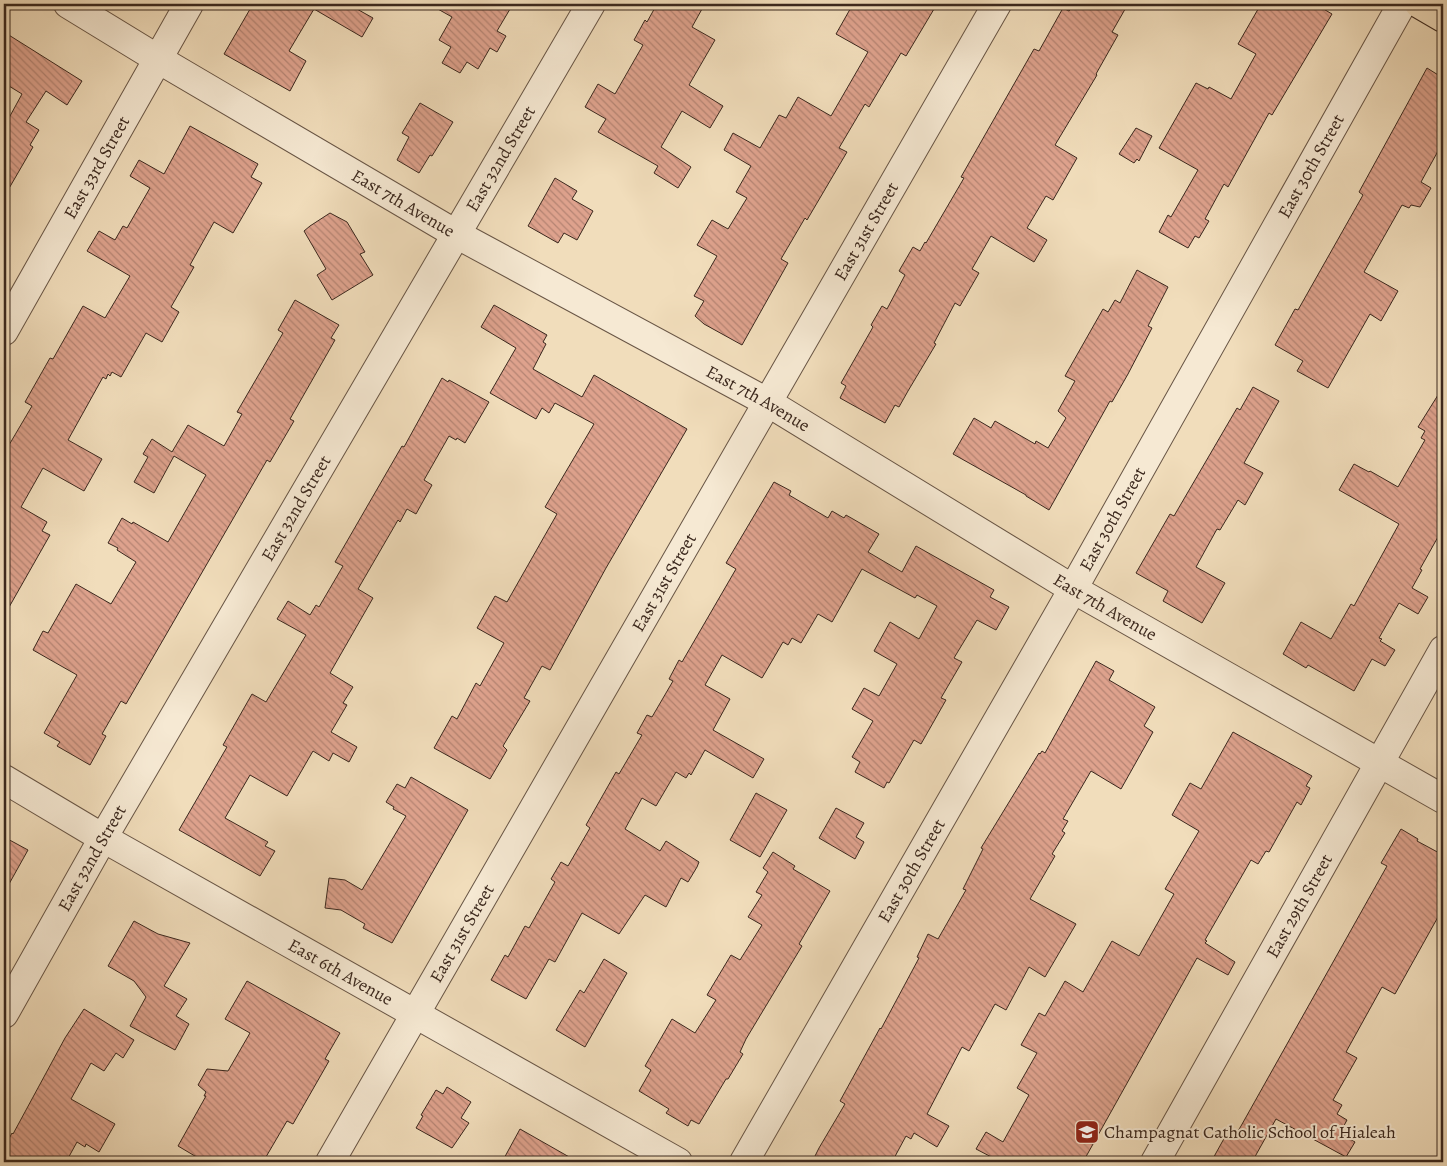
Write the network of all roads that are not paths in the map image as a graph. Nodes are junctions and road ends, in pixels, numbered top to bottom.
1 (68, 4) edge
2 (189, 4) edge
3 (591, 4) edge
4 (997, 4) edge
5 (1402, 4) edge
6 (1419, 4) edge
7 (1443, 18) edge
8 (158, 59) junction
9 (456, 234) junction
10 (4, 331) edge
11 (766, 402) junction
12 (1073, 589) junction
13 (1443, 650) edge
14 (1381, 762) junction
15 (4, 779) edge
16 (1443, 798) edge
17 (103, 838) junction
18 (4, 1014) edge
19 (415, 1014) junction
20 (330, 1162) edge
21 (678, 1162) edge
22 (744, 1162) edge
23 (1154, 1162) edge

1 - 8 street, East 7th Avenue
2 - 8 street, East 33rd Street
3 - 9 street, East 32nd Street
4 - 11 street, East 31st Street
5 - 12 street, East 30th Street
6 - 7 main road
8 - 9 street, East 7th Avenue
8 - 10 street, East 33rd Street
9 - 11 street, East 7th Avenue
9 - 17 street, East 32nd Street
11 - 12 street, East 7th Avenue
11 - 19 street, East 31st Street
12 - 14 street, East 7th Avenue
12 - 22 street, East 30th Street
13 - 14 street, East 29th Street
14 - 16 street, East 7th Avenue
14 - 23 street, East 29th Street
15 - 17 street, East 6th Avenue
17 - 18 street, East 32nd Street
17 - 19 street, East 6th Avenue
19 - 20 street, East 31st Street
19 - 21 street, East 6th Avenue

